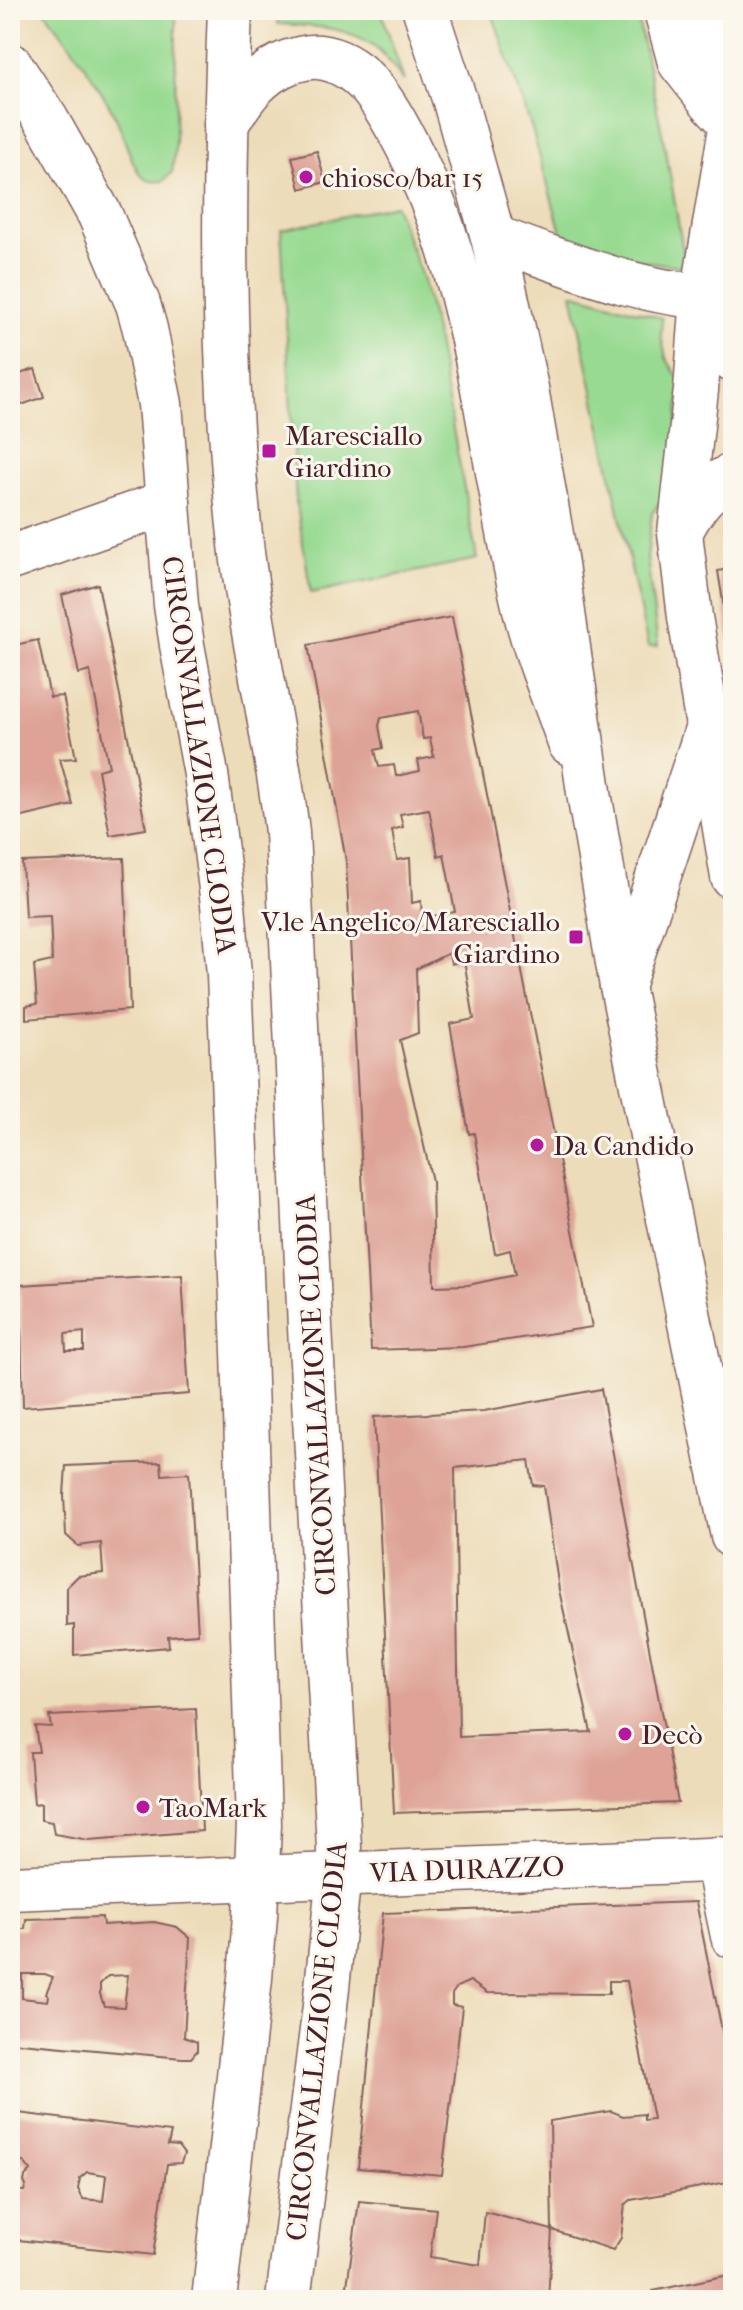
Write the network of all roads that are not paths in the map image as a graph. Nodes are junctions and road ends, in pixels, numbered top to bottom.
1 (230, 10) edge
2 (425, 10) edge
3 (666, 10) edge
4 (710, 10) edge
5 (10, 65) edge
6 (732, 121) edge
7 (226, 124) junction
8 (493, 237) junction
9 (723, 302) edge
10 (733, 360) edge
11 (733, 475) edge
12 (168, 502) junction
13 (680, 533) junction
14 (10, 558) edge
15 (536, 565) junction
16 (709, 725) junction
17 (733, 877) edge
18 (622, 986) junction
19 (733, 1536) edge
20 (725, 1859) edge
21 (339, 1874) junction
22 (257, 1877) junction
23 (10, 1888) edge
24 (733, 1936) edge
25 (214, 2300) edge
26 (288, 2300) edge

1 - 7 street, CIRCONVALLAZIONE CLODIA
2 - 8 street
3 - 6 street
4 - 6 street
5 - 12 street, CIRCONVALLAZIONE CLODIA
6 - 9 street
7 - 15 street
7 - 21 street, CIRCONVALLAZIONE CLODIA
8 - 9 street
8 - 15 street
9 - 10 street
9 - 13 street
11 - 13 street
12 - 14 street
12 - 22 street, CIRCONVALLAZIONE CLODIA
13 - 16 street
15 - 18 street
16 - 17 street
16 - 18 street
18 - 19 street
20 - 21 street, VIA DURAZZO
20 - 24 street
21 - 22 street, VIA DURAZZO
21 - 26 street, CIRCONVALLAZIONE CLODIA
22 - 23 street, VIA DURAZZO
22 - 25 street, CIRCONVALLAZIONE CLODIA

